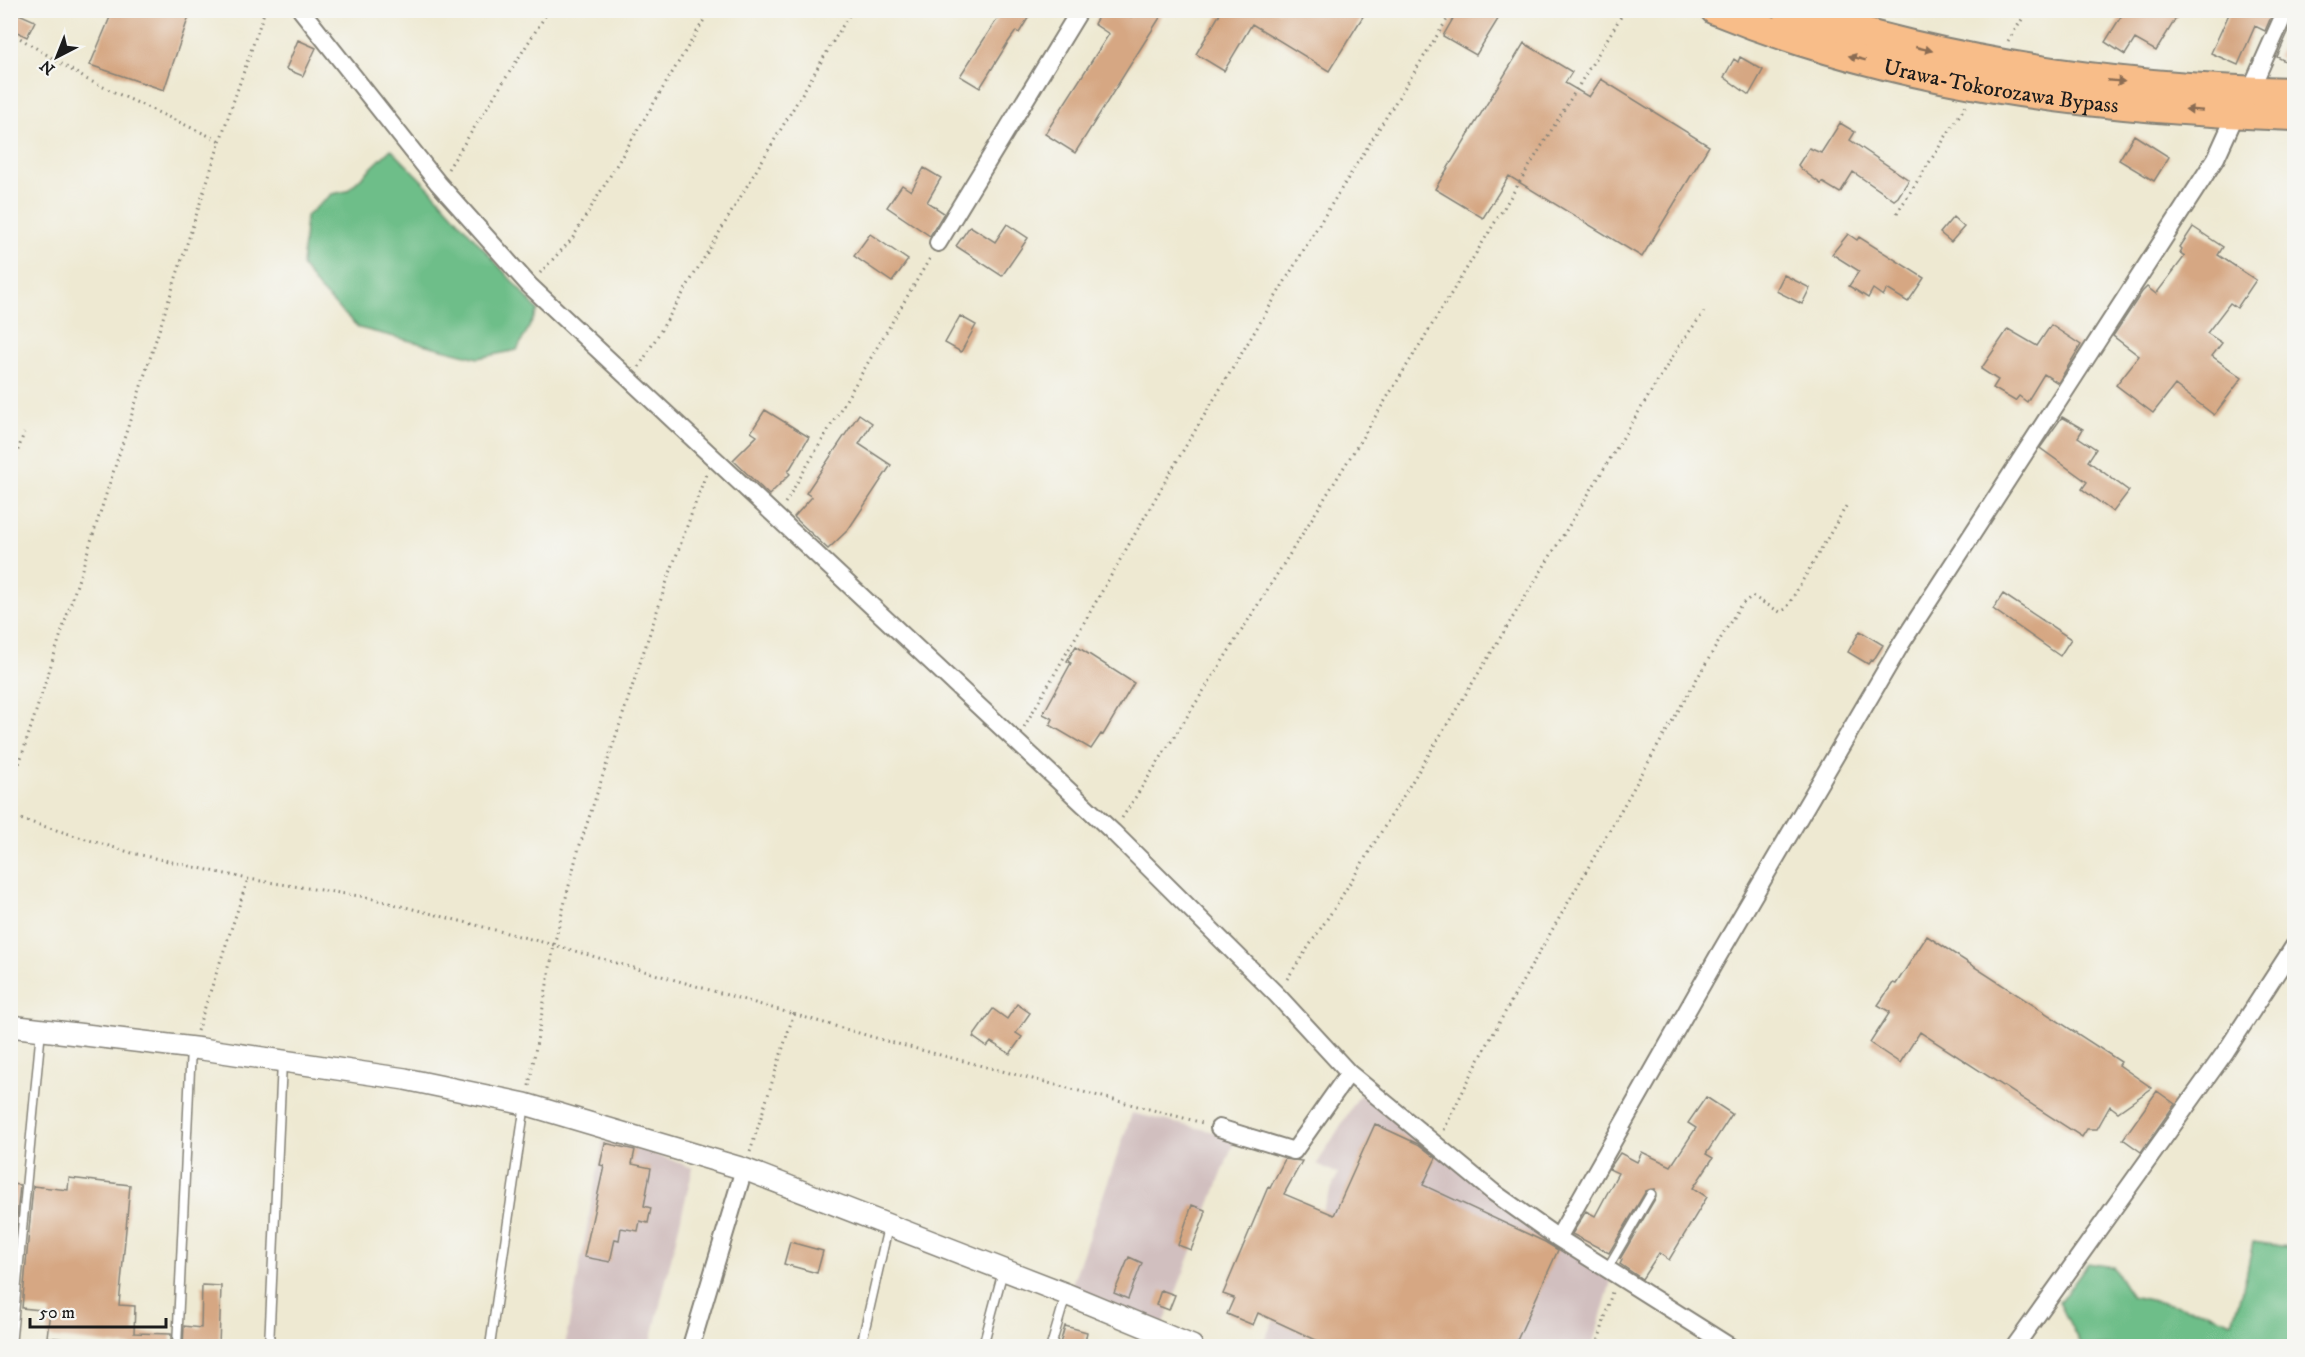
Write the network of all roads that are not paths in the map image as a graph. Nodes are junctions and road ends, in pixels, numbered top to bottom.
1 (301, 10) edge
2 (1080, 10) edge
3 (1716, 10) edge
4 (1787, 10) edge
5 (2286, 10) edge
6 (2295, 92) edge
7 (2243, 102) junction
8 (2295, 116) edge
9 (938, 243) road end
10 (2295, 946) edge
11 (10, 1026) edge
12 (41, 1029) junction
13 (191, 1048) junction
14 (282, 1062) junction
15 (1349, 1074) junction
16 (525, 1104) junction
17 (1219, 1128) road end
18 (744, 1169) junction
19 (1651, 1194) dead end
20 (888, 1225) junction
21 (1558, 1238) junction
22 (1004, 1270) junction
23 (1612, 1272) junction
24 (1066, 1294) junction
25 (11, 1347) edge
26 (177, 1347) edge
27 (269, 1347) edge
28 (490, 1347) edge
29 (691, 1347) edge
30 (861, 1347) edge
31 (983, 1347) edge
32 (1051, 1347) edge
33 (1192, 1347) edge
34 (1729, 1347) edge
35 (2015, 1347) edge

1 - 15 street
2 - 9 street
7 -> 3 highway, Urawa-Tokorozawa Bypass
4 -> 7 highway, Urawa-Tokorozawa Bypass
5 - 7 street
6 - 7 highway, Urawa-Tokorozawa Bypass
7 - 8 highway, Urawa-Tokorozawa Bypass
7 - 21 street
10 - 35 street
11 - 12 street
12 - 13 street
12 - 25 lane
13 - 14 street
13 - 26 lane
14 - 16 street
14 - 27 lane
15 - 17 street
15 - 21 street
16 - 18 street
16 - 28 lane
18 - 20 street
18 - 29 street
19 - 23 lane
20 - 22 street
20 - 30 lane
21 - 23 street
22 - 24 street
22 - 31 lane
23 - 34 street
24 - 32 lane
24 - 33 street

